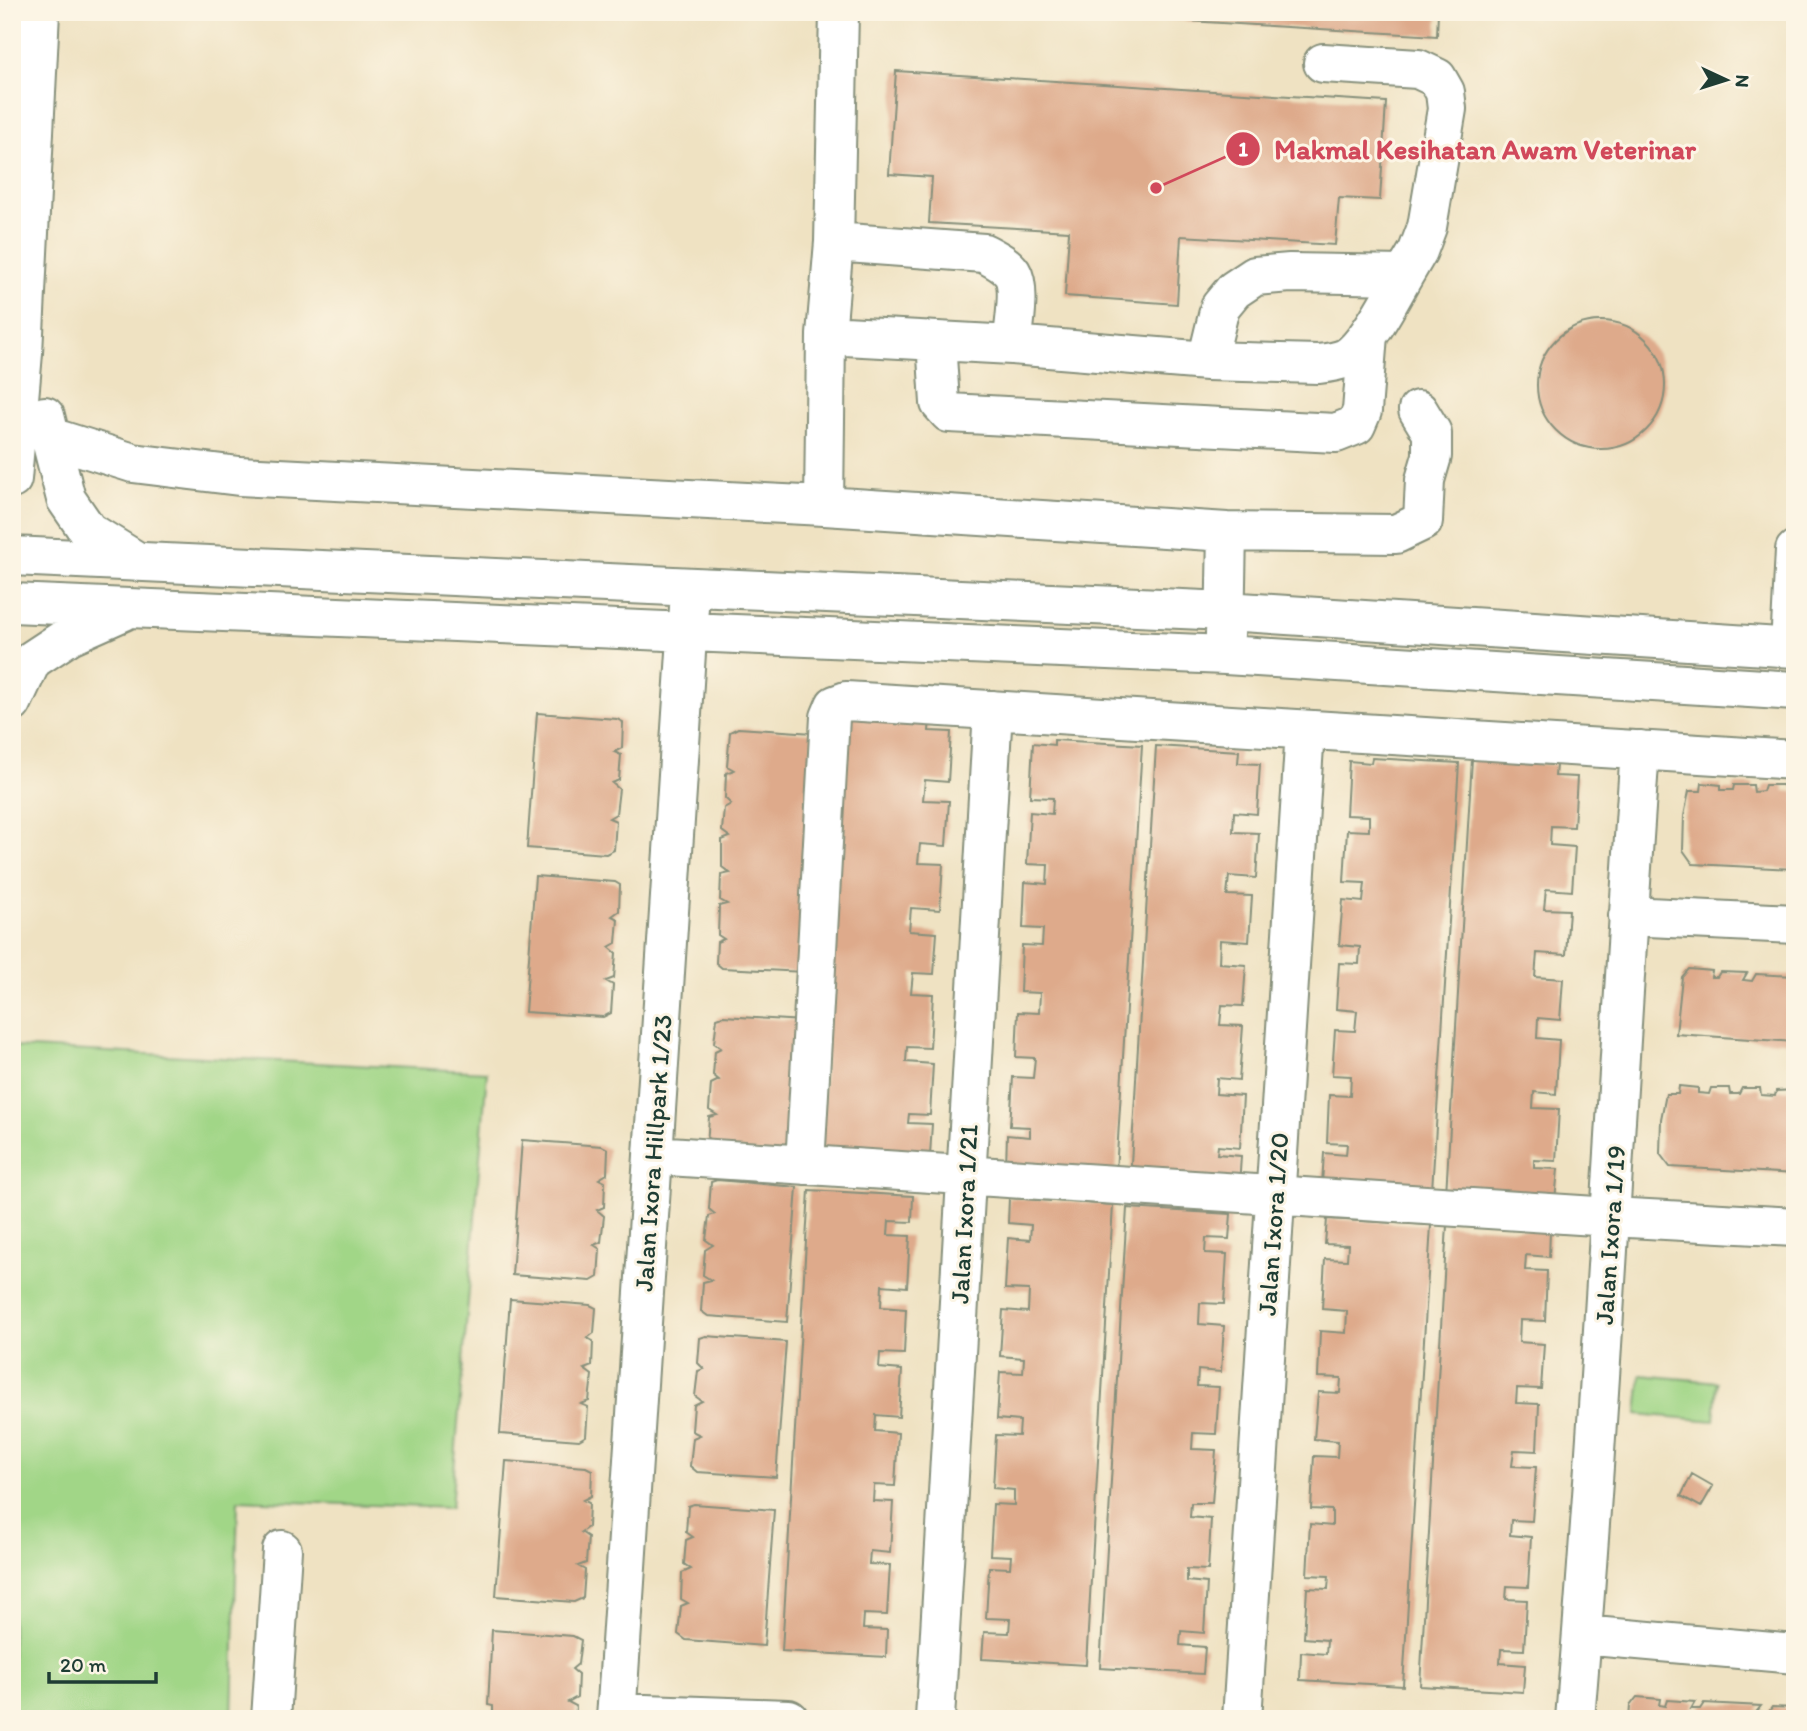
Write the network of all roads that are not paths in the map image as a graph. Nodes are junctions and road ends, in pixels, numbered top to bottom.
1 (40, 12) edge
2 (839, 12) edge
3 (1323, 63) dead end
4 (834, 242) junction
5 (1404, 275) junction
6 (21, 323) edge
7 (826, 335) junction
8 (1368, 335) junction
9 (936, 341) junction
10 (1012, 345) junction
11 (1207, 361) junction
12 (1418, 410) dead end
13 (50, 437) junction
14 (12, 479) edge
15 (824, 506) junction
16 (1227, 532) junction
17 (1795, 550) edge
18 (12, 556) edge
19 (135, 561) junction
20 (690, 587) junction
21 (12, 603) edge
22 (132, 607) junction
23 (1226, 611) junction
24 (688, 633) junction
25 (1792, 648) edge
26 (1225, 655) junction
27 (1795, 691) edge
28 (12, 703) edge
29 (993, 710) junction
30 (1305, 730) junction
31 (1640, 750) junction
32 (1795, 760) edge
33 (1628, 916) junction
34 (1795, 924) edge
35 (653, 1155) junction
36 (805, 1165) junction
37 (967, 1175) junction
38 (1275, 1195) junction
39 (1611, 1217) junction
40 (1795, 1227) edge
41 (282, 1550) dead end
42 (1582, 1635) junction
43 (1795, 1654) edge
44 (617, 1716) edge
45 (271, 1719) edge
46 (789, 1719) edge
47 (935, 1719) edge
48 (1242, 1719) edge
49 (1575, 1719) edge

1 - 6 street
2 - 4 street
3 - 5 street
4 - 7 street
4 - 10 street
5 - 8 street
5 - 11 street
6 - 13 street
6 - 14 street
7 - 9 street
7 - 15 street
8 - 9 street
8 - 11 street
9 - 10 street
10 - 11 street
12 - 16 street
13 - 15 street
13 - 19 street
15 - 16 street
16 - 23 street
17 - 25 street
18 - 19 street
19 - 20 street
20 - 23 street
20 - 24 street, Jalan Ixora Hillpark 1/23
21 - 22 street
22 - 24 street
22 - 28 street
23 - 25 street
23 - 26 street
24 - 26 street
24 - 35 street, Jalan Ixora Hillpark 1/23
26 - 27 street
29 - 30 street
29 - 36 street
29 - 37 street, Jalan Ixora 1/21
30 - 31 street
30 - 38 street, Jalan Ixora 1/20
31 - 32 street
31 - 33 street, Jalan Ixora 1/19
33 - 34 street
33 - 39 street, Jalan Ixora 1/19
35 - 36 street
35 - 44 street, Jalan Ixora Hillpark 1/23
36 - 37 street
37 - 38 street
37 - 47 street, Jalan Ixora 1/21
38 - 39 street
38 - 48 street, Jalan Ixora 1/20
39 - 40 street
39 - 42 street, Jalan Ixora 1/19
41 - 45 street
42 - 43 street
42 - 49 street, Jalan Ixora 1/19
44 - 46 street

